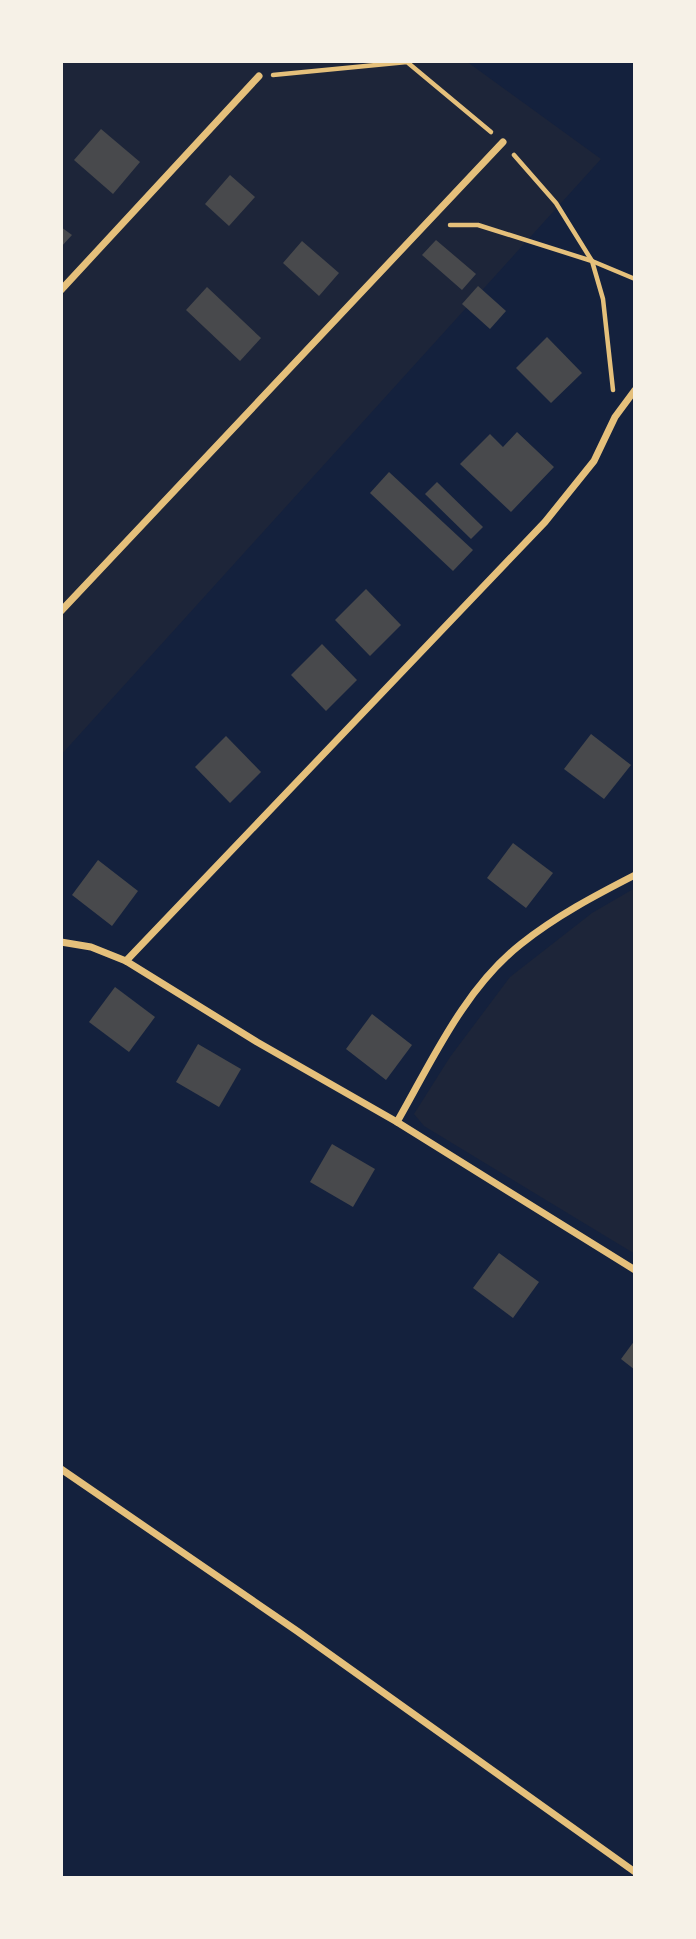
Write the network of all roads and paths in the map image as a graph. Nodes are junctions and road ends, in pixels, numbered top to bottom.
1 (258, 76) joint
2 (503, 142) junction
3 (425, 226) junction
4 (592, 261) junction
5 (635, 279) edge
6 (61, 290) edge
7 (635, 390) edge
8 (615, 417) junction
9 (61, 611) edge
10 (635, 875) edge
11 (61, 942) edge
12 (126, 961) junction
13 (397, 1122) junction
14 (635, 1270) edge
15 (61, 1469) edge
16 (635, 1872) edge

1 - 2 path
1 - 6 street
2 - 3 street
2 - 4 path
3 - 4 path
3 - 9 street
4 - 5 path
4 - 8 path
7 - 8 street
8 - 12 street
10 - 13 street
11 - 12 street
12 - 13 street
13 - 14 street
15 - 16 street

